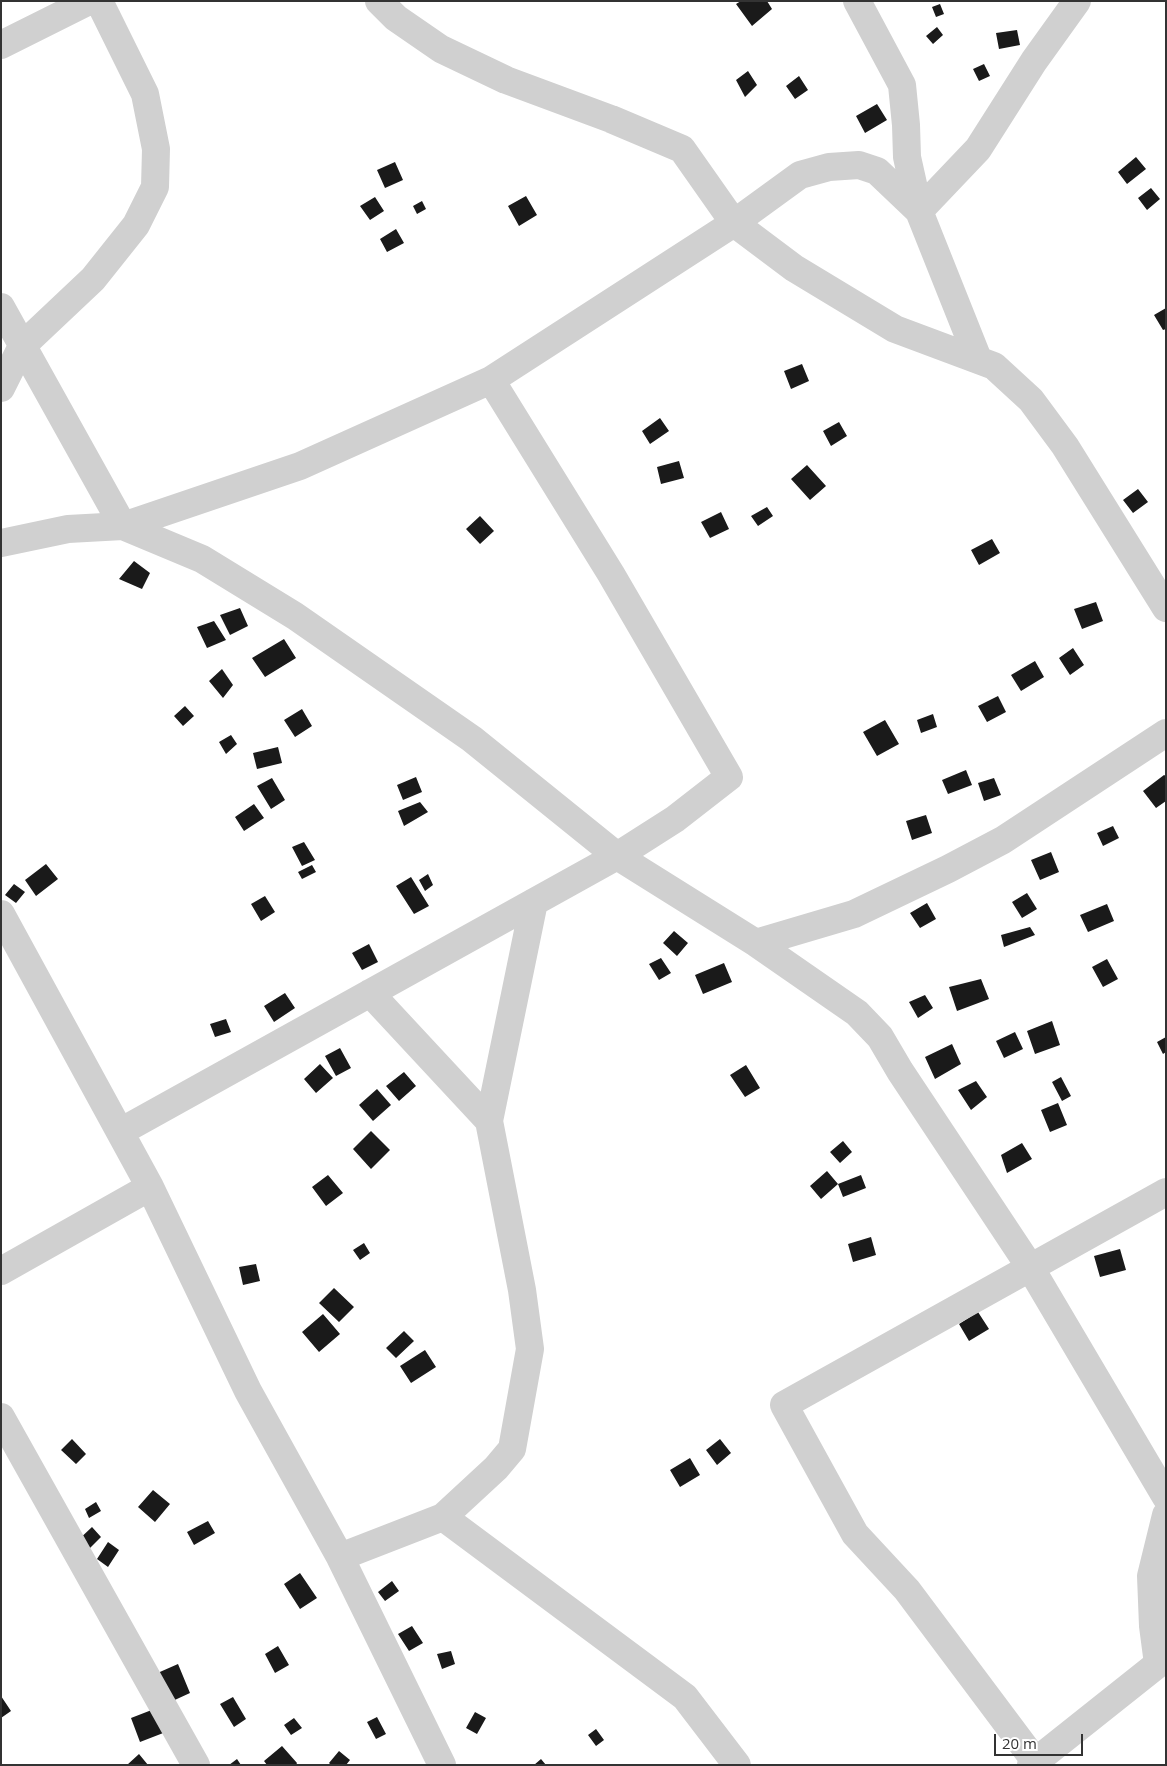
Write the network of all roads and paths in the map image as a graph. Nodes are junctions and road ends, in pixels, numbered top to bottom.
1 (89, 1) edge
2 (99, 1) edge
3 (379, 1) edge
4 (857, 1) edge
5 (1077, 1) edge
6 (1, 45) edge
7 (919, 211) junction
8 (734, 223) junction
9 (1, 307) edge
10 (22, 346) junction
11 (978, 359) junction
12 (491, 380) junction
13 (1, 388) edge
14 (123, 526) junction
15 (1, 543) edge
16 (1166, 608) edge
17 (1166, 733) edge
18 (617, 856) junction
19 (534, 902) junction
20 (1, 914) edge
21 (756, 943) junction
22 (370, 993) junction
23 (489, 1121) junction
24 (120, 1132) junction
25 (150, 1187) junction
26 (1166, 1192) edge
27 (1030, 1267) junction
28 (1, 1271) edge
29 (1, 1416) edge
30 (1166, 1496) edge
31 (1166, 1515) edge
32 (443, 1517) junction
33 (340, 1557) junction
34 (1162, 1662) edge
35 (1033, 1763) edge
36 (196, 1765) edge
37 (442, 1765) edge
38 (737, 1765) edge

1 - 6 street
2 - 10 street
3 - 8 street
4 - 7 street
5 - 7 street
7 - 8 street
7 - 11 street
8 - 11 street
8 - 12 street
9 - 10 street
10 - 13 street
10 - 14 street
11 - 16 street
12 - 14 street
12 - 18 street
14 - 15 street
14 - 18 street
17 - 21 street
18 - 19 street
18 - 21 street
19 - 22 street
19 - 23 street
20 - 24 street
21 - 27 street
22 - 23 street
22 - 24 street
23 - 32 street
24 - 25 street
25 - 28 street
25 - 33 street
26 - 27 street
27 - 30 street
27 - 35 street
29 - 36 street
31 - 34 street
32 - 33 street
32 - 38 street
33 - 37 street
34 - 35 street

